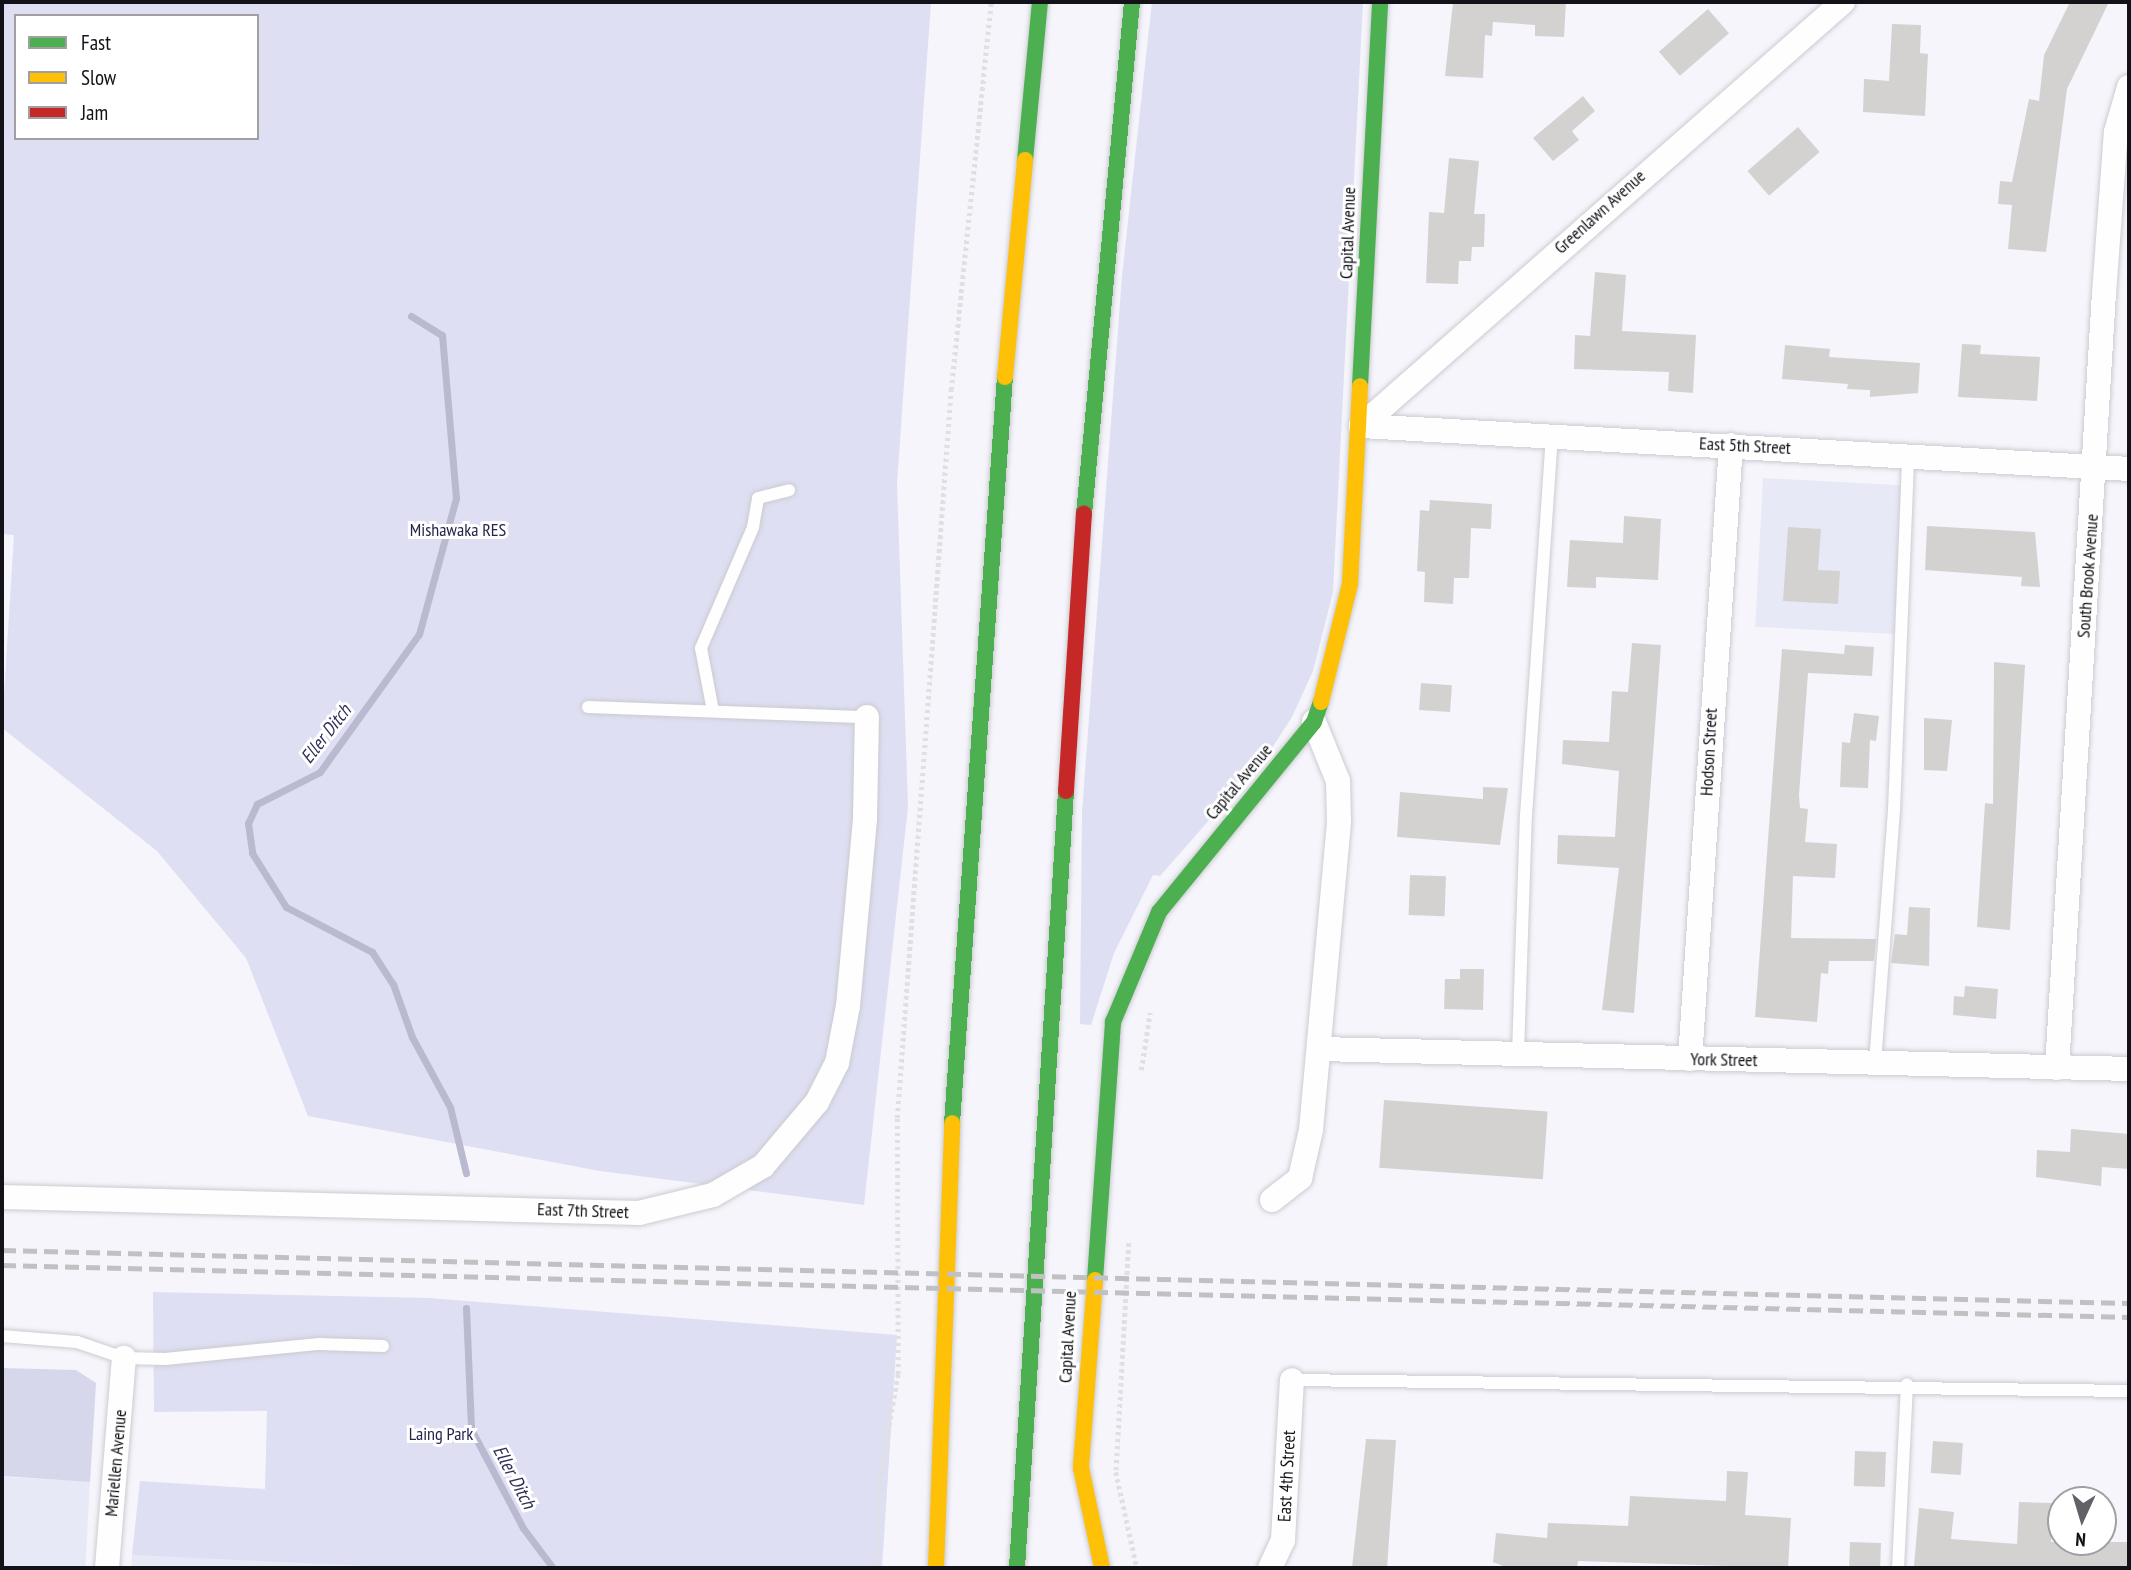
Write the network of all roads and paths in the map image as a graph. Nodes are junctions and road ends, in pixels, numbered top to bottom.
1 (991, 2) edge
2 (1040, 2) edge
3 (1132, 2) edge
4 (1380, 2) edge
5 (1843, 2) edge
6 (2129, 87) edge
7 (1360, 426) junction
8 (1552, 436) junction
9 (1731, 445) junction
10 (1908, 456) junction
11 (2095, 467) junction
12 (2129, 469) edge
13 (789, 490) dead end
14 (588, 707) dead end
15 (713, 711) junction
16 (867, 717) joint
17 (1314, 722) junction
18 (1153, 1000) dead end
19 (1319, 1049) junction
20 (1518, 1054) junction
21 (1690, 1059) junction
22 (1875, 1063) junction
23 (2057, 1068) junction
24 (2129, 1069) edge
25 (1140, 1077) dead end
26 (2, 1197) edge
27 (1272, 1200) dead end
28 (1129, 1228) dead end
29 (2, 1336) edge
30 (383, 1346) dead end
31 (124, 1358) junction
32 (1292, 1380) joint
33 (1907, 1384) junction
34 (2129, 1391) edge
35 (107, 1568) edge
36 (877, 1568) edge
37 (936, 1568) edge
38 (1017, 1568) edge
39 (1102, 1568) edge
40 (1137, 1568) edge
41 (1270, 1568) edge
42 (1898, 1568) edge

1 - 36 path
2 - 37 main road
3 - 38 main road
4 - 7 main road, Capital Avenue
5 - 7 street, Greenlawn Avenue
6 - 11 street, South Brook Avenue
7 - 8 street, East 5th Street
7 - 17 main road, Capital Avenue
8 - 9 street, East 5th Street
8 - 20 lane
9 - 10 street, East 5th Street
9 - 21 street, Hodson Street
10 - 11 street, East 5th Street
10 - 22 lane
11 - 12 street, East 5th Street
11 - 23 street, South Brook Avenue
13 - 15 lane
14 - 15 lane
15 - 16 lane
16 - 26 street, East 7th Street
17 - 19 street
17 - 39 main road, Capital Avenue
18 - 25 path
19 - 20 street, York Street
19 - 27 street
20 - 21 street, York Street
21 - 22 street, York Street
22 - 23 street, York Street
23 - 24 street, York Street
28 - 40 path
29 - 31 lane
30 - 31 lane
31 - 35 street, Mariellen Avenue
32 - 33 lane
32 - 41 street, East 4th Street
33 - 34 lane
33 - 42 lane

